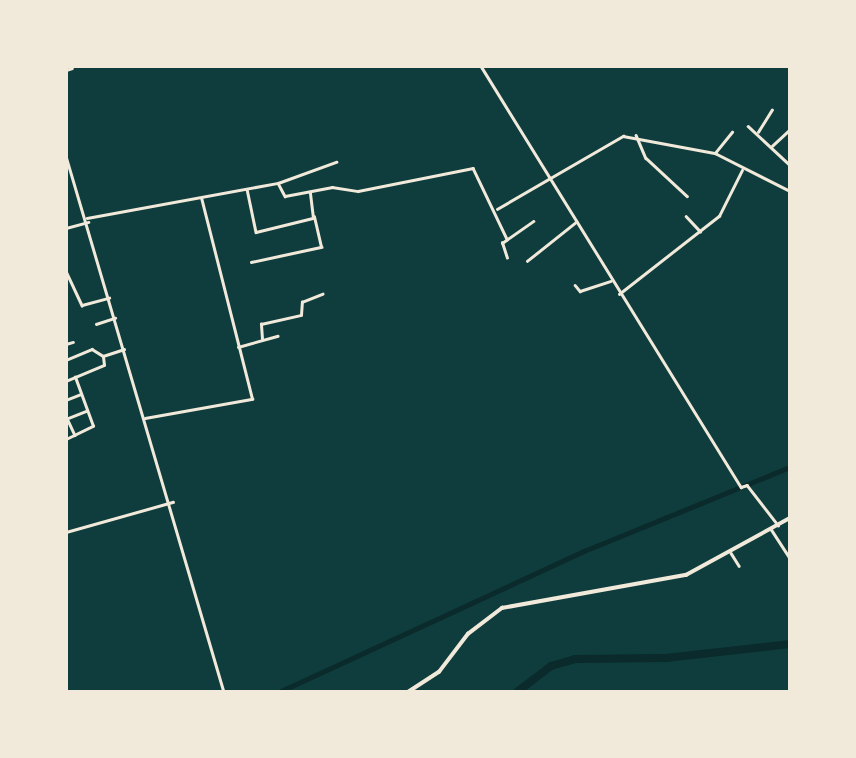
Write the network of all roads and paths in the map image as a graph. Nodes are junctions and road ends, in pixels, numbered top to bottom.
1 (481, 66) edge
2 (72, 68) dead end
3 (66, 70) edge
4 (772, 110) dead end
5 (748, 126) dead end
6 (789, 129) edge
7 (732, 132) dead end
8 (758, 132) junction
9 (636, 135) junction
10 (772, 146) junction
11 (715, 153) junction
12 (66, 156) edge
13 (336, 162) dead end
14 (789, 165) edge
15 (741, 170) junction
16 (549, 179) junction
17 (278, 183) junction
18 (247, 189) junction
19 (789, 191) edge
20 (310, 192) junction
21 (687, 196) dead end
22 (201, 198) junction
23 (498, 209) junction
24 (686, 216) dead end
25 (314, 217) junction
26 (87, 220) junction
27 (533, 221) dead end
28 (576, 222) junction
29 (66, 228) edge
30 (701, 231) junction
31 (507, 239) junction
32 (507, 258) dead end
33 (527, 261) dead end
34 (251, 262) dead end
35 (66, 271) edge
36 (610, 281) junction
37 (575, 285) dead end
38 (322, 294) dead end
39 (619, 294) junction
40 (109, 298) junction
41 (115, 318) junction
42 (96, 324) dead end
43 (277, 336) dead end
44 (262, 339) junction
45 (73, 342) dead end
46 (66, 344) edge
47 (238, 347) junction
48 (124, 349) junction
49 (103, 356) junction
50 (66, 360) edge
51 (75, 377) junction
52 (66, 381) edge
53 (81, 394) junction
54 (66, 400) edge
55 (87, 411) junction
56 (67, 418) edge
57 (145, 418) junction
58 (75, 435) junction
59 (66, 439) edge
60 (173, 502) junction
61 (789, 519) edge
62 (778, 525) junction
63 (771, 529) junction
64 (66, 532) edge
65 (731, 553) junction
66 (789, 558) edge
67 (739, 566) dead end
68 (610, 689) edge
69 (659, 689) edge
70 (679, 690) edge
71 (224, 691) edge
72 (408, 691) edge
73 (574, 691) edge
74 (724, 691) edge

1 - 16 street
2 - 3 street
4 - 8 street
5 - 8 street
6 - 10 street
7 - 11 street
8 - 10 street
9 - 11 street
9 - 16 street
9 - 21 street
10 - 14 street
11 - 15 street
12 - 26 street
13 - 17 street
15 - 19 street
15 - 30 street
16 - 23 street
16 - 28 street
17 - 18 street
17 - 20 street
18 - 22 street
18 - 25 street
20 - 23 street
20 - 25 street
22 - 26 street
22 - 47 street
23 - 31 street
24 - 30 street
25 - 34 street
26 - 29 street
26 - 40 street
27 - 31 street
28 - 33 street
28 - 36 street
30 - 39 street
31 - 32 street
35 - 40 street
36 - 37 street
36 - 39 street
38 - 44 street
39 - 62 street
40 - 41 street
41 - 42 street
41 - 48 street
43 - 44 street
44 - 47 street
45 - 46 street
47 - 57 street
48 - 49 street
48 - 57 street
49 - 50 street
49 - 51 street
51 - 52 street
51 - 53 street
53 - 54 street
53 - 55 street
55 - 56 street
55 - 58 street
56 - 58 street
57 - 60 street
58 - 59 street
60 - 64 street
60 - 71 street
61 - 62 street
62 - 63 street
63 - 65 street
63 - 66 street
65 - 67 street
65 - 72 street
68 - 69 street
68 - 73 street
69 - 70 street
70 - 74 street

